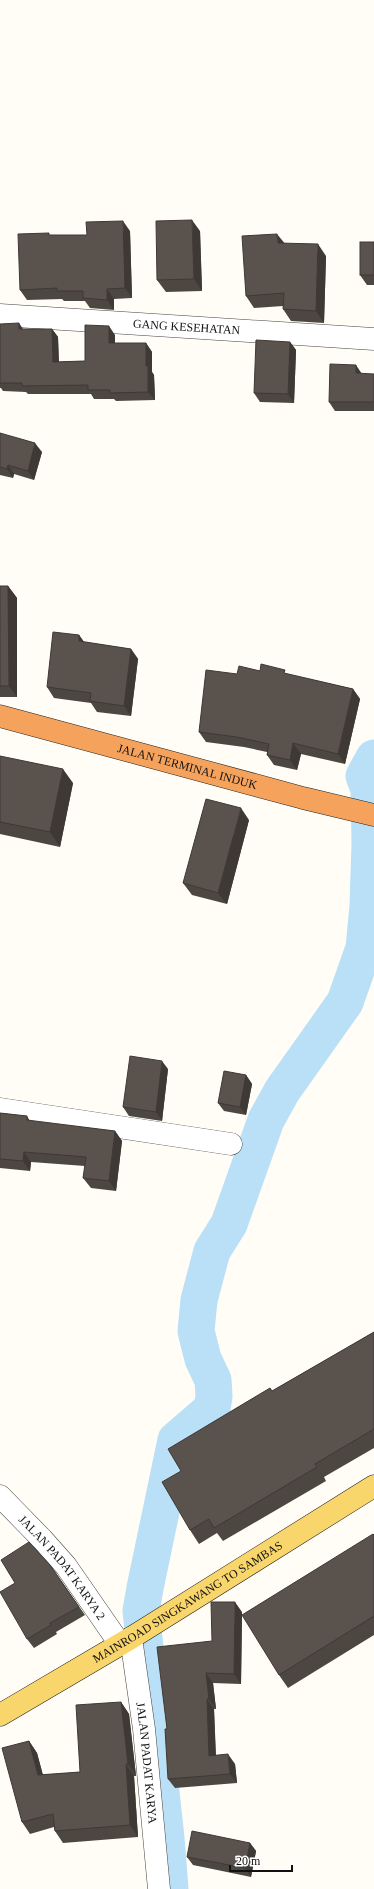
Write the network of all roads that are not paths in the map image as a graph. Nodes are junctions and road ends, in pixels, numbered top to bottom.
1 (0, 315) edge
2 (374, 339) edge
3 (0, 716) edge
4 (370, 814) edge
5 (0, 1109) edge
6 (231, 1144) dead end
7 (374, 1486) edge
8 (0, 1496) edge
9 (126, 1641) junction
10 (0, 1715) edge
11 (160, 1889) edge

1 - 2 street, GANG KESEHATAN
3 - 4 highway, JALAN TERMINAL INDUK
5 - 6 street
7 - 9 main road, MAINROAD SINGKAWANG TO SAMBAS
8 - 9 street, JALAN PADAT KARYA 2
9 - 10 main road, MAINROAD SINGKAWANG TO SAMBAS
9 - 11 street, JALAN PADAT KARYA

